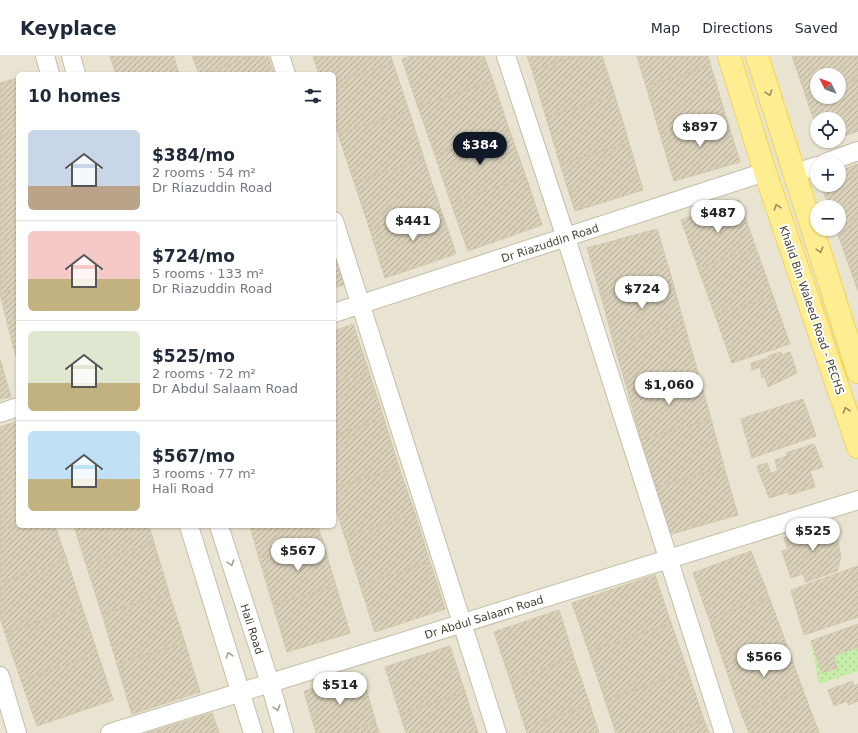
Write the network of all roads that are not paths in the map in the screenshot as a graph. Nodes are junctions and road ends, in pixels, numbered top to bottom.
1 (45, 56) edge
2 (71, 56) edge
3 (280, 56) edge
4 (506, 56) edge
5 (729, 56) edge
6 (757, 56) edge
7 (49, 72) edge
8 (75, 72) edge
9 (285, 72) edge
10 (858, 151) edge
11 (844, 156) edge
12 (810, 168) edge
13 (765, 172) junction
14 (795, 173) junction
15 (336, 227) edge
16 (566, 238) junction
17 (361, 305) junction
18 (336, 312) edge
19 (858, 372) edge
20 (16, 409) edge
21 (0, 413) edge
22 (858, 447) edge
23 (858, 500) edge
24 (190, 528) edge
25 (220, 528) edge
26 (668, 559) junction
27 (462, 624) junction
28 (0, 676) edge
29 (270, 683) junction
30 (240, 692) junction
31 (120, 732) edge
32 (17, 733) edge
33 (253, 733) edge
34 (284, 733) edge
35 (497, 733) edge
36 (724, 733) edge

1 - 7 street
2 - 8 street
3 - 9 street
4 - 16 street
5 - 13 main road, Khalid Bin Waleed Road - PECHS
6 -> 14 main road
10 - 11 street
12 - 14 street
13 - 16 street, Dr Riazuddin Road
22 -> 13 main road, Khalid Bin Waleed Road - PECHS
14 -> 19 main road
15 - 17 street
16 - 17 street, Dr Riazuddin Road
16 - 26 street
17 - 18 street, Dr Riazuddin Road
17 - 27 street
20 - 21 street
23 - 26 street, Dr Abdul Salaam Road
30 -> 24 street
25 -> 29 street, Hali Road
26 - 27 street, Dr Abdul Salaam Road
26 - 36 street
27 - 29 street, Dr Abdul Salaam Road
27 - 35 street
28 - 32 street
29 - 30 street, Dr Abdul Salaam Road
29 -> 34 street, Hali Road
30 - 31 street, Dr Abdul Salaam Road
30 - 33 street

